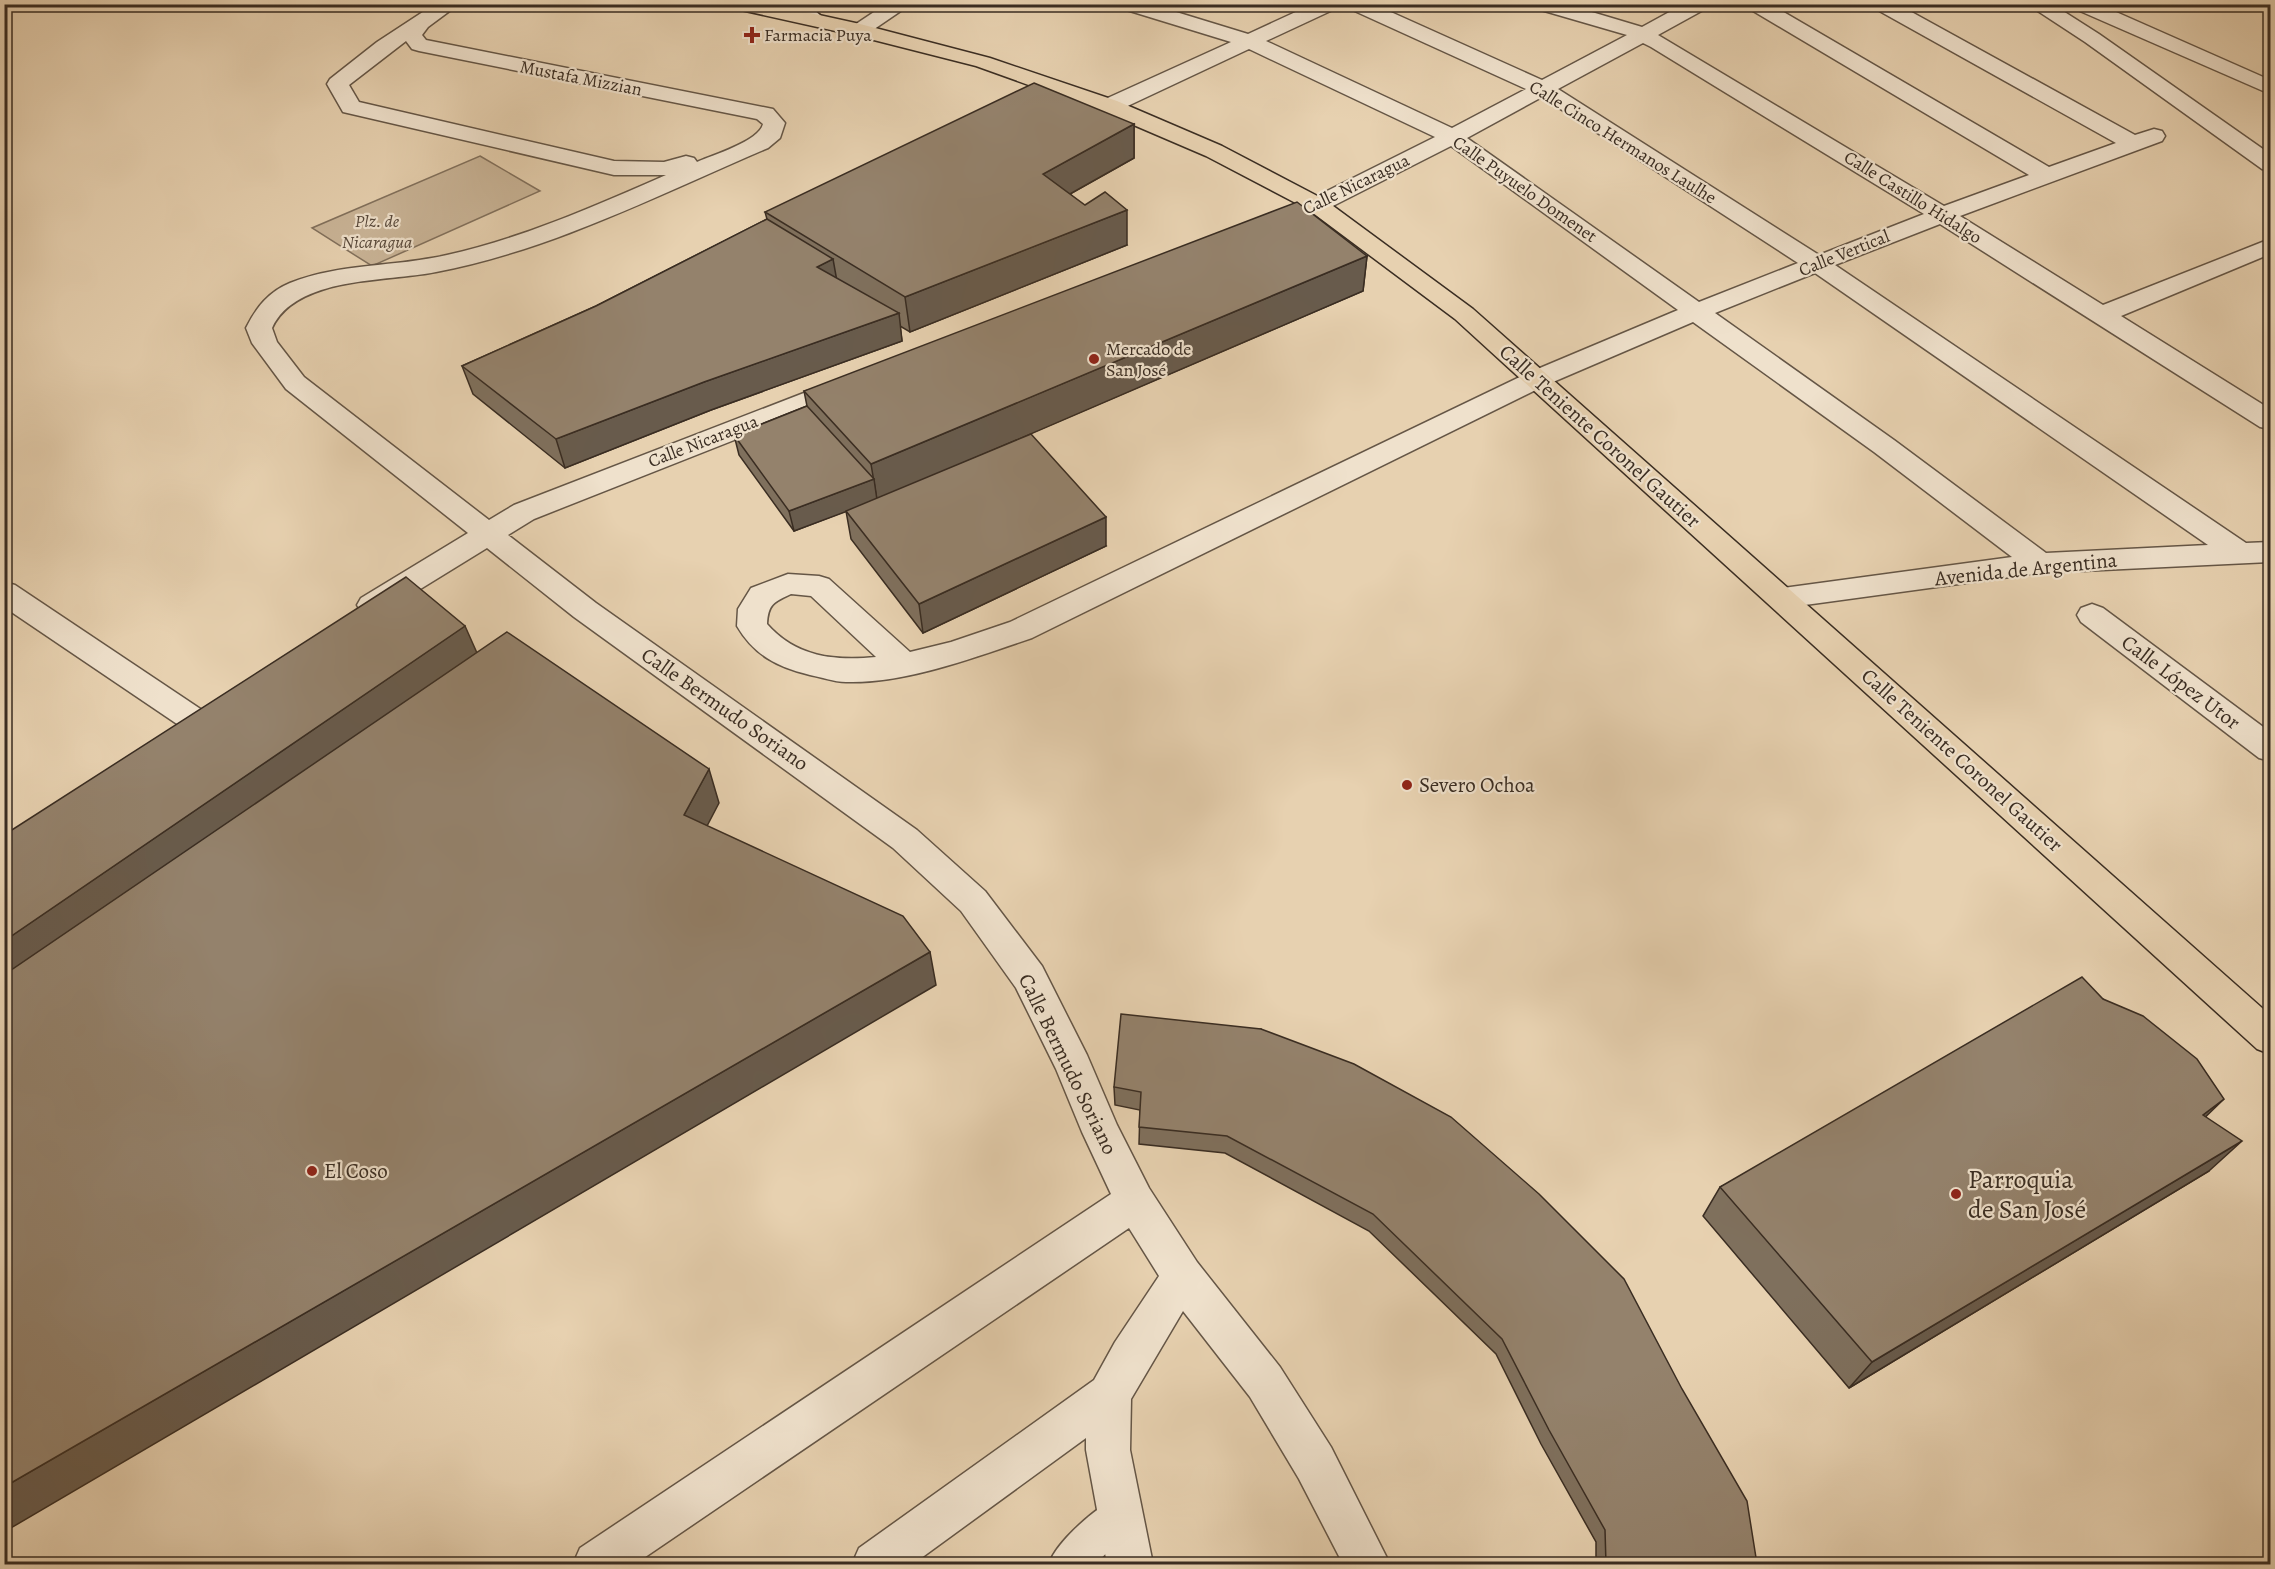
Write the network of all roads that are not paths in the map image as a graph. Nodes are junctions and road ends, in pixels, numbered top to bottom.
1 (449, 4) edge
2 (740, 4) edge
3 (793, 4) edge
4 (901, 4) edge
5 (1127, 4) edge
6 (1330, 4) edge
7 (1355, 4) edge
8 (1541, 4) edge
9 (1700, 4) edge
10 (1755, 4) edge
11 (1881, 4) edge
12 (2037, 4) edge
13 (2080, 4) edge
14 (817, 21) junction
15 (420, 23) junction
16 (860, 30) junction
17 (1643, 35) junction
18 (1249, 41) junction
19 (2271, 88) edge
20 (1543, 89) junction
21 (1108, 106) junction
22 (1452, 137) junction
23 (760, 143) junction
24 (2271, 164) edge
25 (2046, 175) junction
26 (1317, 205) junction
27 (1942, 214) junction
28 (1238, 236) edge
29 (2271, 246) edge
30 (1817, 264) junction
31 (1697, 311) junction
32 (2102, 315) junction
33 (870, 377) edge
34 (1536, 379) junction
35 (2271, 421) edge
36 (485, 533) junction
37 (2271, 552) edge
38 (2240, 553) junction
39 (2040, 563) junction
40 (4, 592) edge
41 (1783, 598) junction
42 (2091, 615) dead end
43 (344, 623) edge
44 (904, 665) dead end
45 (162, 737) edge
46 (2271, 749) edge
47 (2271, 1038) edge
48 (1135, 1201) junction
49 (1182, 1276) junction
50 (1109, 1395) junction
51 (1119, 1516) junction
52 (596, 1564) edge
53 (875, 1564) edge
54 (1068, 1564) edge
55 (1130, 1564) edge
56 (1367, 1564) edge

1 - 15 street
2 - 14 main road, Calle Teniente Coronel Gautier
3 - 14 street
4 - 16 street
5 - 18 street, Calle Puyuelo Domenet
6 - 18 street
7 - 20 street, Calle Cinco Hermanos Laulhe
8 - 17 street, Calle Castillo Hidalgo
9 - 17 street, Calle Nicaragua
10 - 25 street
11 - 25 street, Calle Vertical
12 - 24 street
13 - 19 street
14 - 16 main road, Calle Teniente Coronel Gautier
15 - 23 street, Mustafa Mizzian
15 - 23 street
16 - 21 main road, Calle Teniente Coronel Gautier
17 - 20 street, Calle Nicaragua
17 - 27 street, Calle Castillo Hidalgo
18 - 21 street
18 - 22 street, Calle Puyuelo Domenet
20 - 22 street, Calle Nicaragua
20 - 30 street, Calle Cinco Hermanos Laulhe
21 - 26 main road, Calle Teniente Coronel Gautier
22 - 26 street, Calle Nicaragua
22 - 31 street, Calle Puyuelo Domenet
23 - 36 street
25 - 27 street, Calle Vertical
26 - 28 street, Calle Nicaragua
26 - 34 main road, Calle Teniente Coronel Gautier
27 - 30 street, Calle Vertical
27 - 32 street, Calle Castillo Hidalgo
29 - 32 street
30 - 31 street, Calle Vertical
30 - 38 street, Calle Cinco Hermanos Laulhe
31 - 34 street, Calle Vertical
31 - 39 street, Calle Puyuelo Domenet
32 - 35 street, Calle Castillo Hidalgo
33 - 36 street, Calle Nicaragua
34 - 41 main road, Calle Teniente Coronel Gautier
34 - 44 street, Calle Vertical
36 - 43 street, Calle Nicaragua
36 - 48 street, Calle Bermudo Soriano
37 - 38 street, Avenida de Argentina
38 - 39 street, Avenida de Argentina
39 - 41 street, Avenida de Argentina
40 - 45 street
41 - 47 main road, Calle Teniente Coronel Gautier
42 - 46 street, Calle López Utor
48 - 49 street, Calle Bermudo Soriano
48 - 52 street
49 - 50 street
49 - 56 street, Calle Bermudo Soriano
50 - 51 street
50 - 53 street
51 - 54 lane
51 - 55 street

